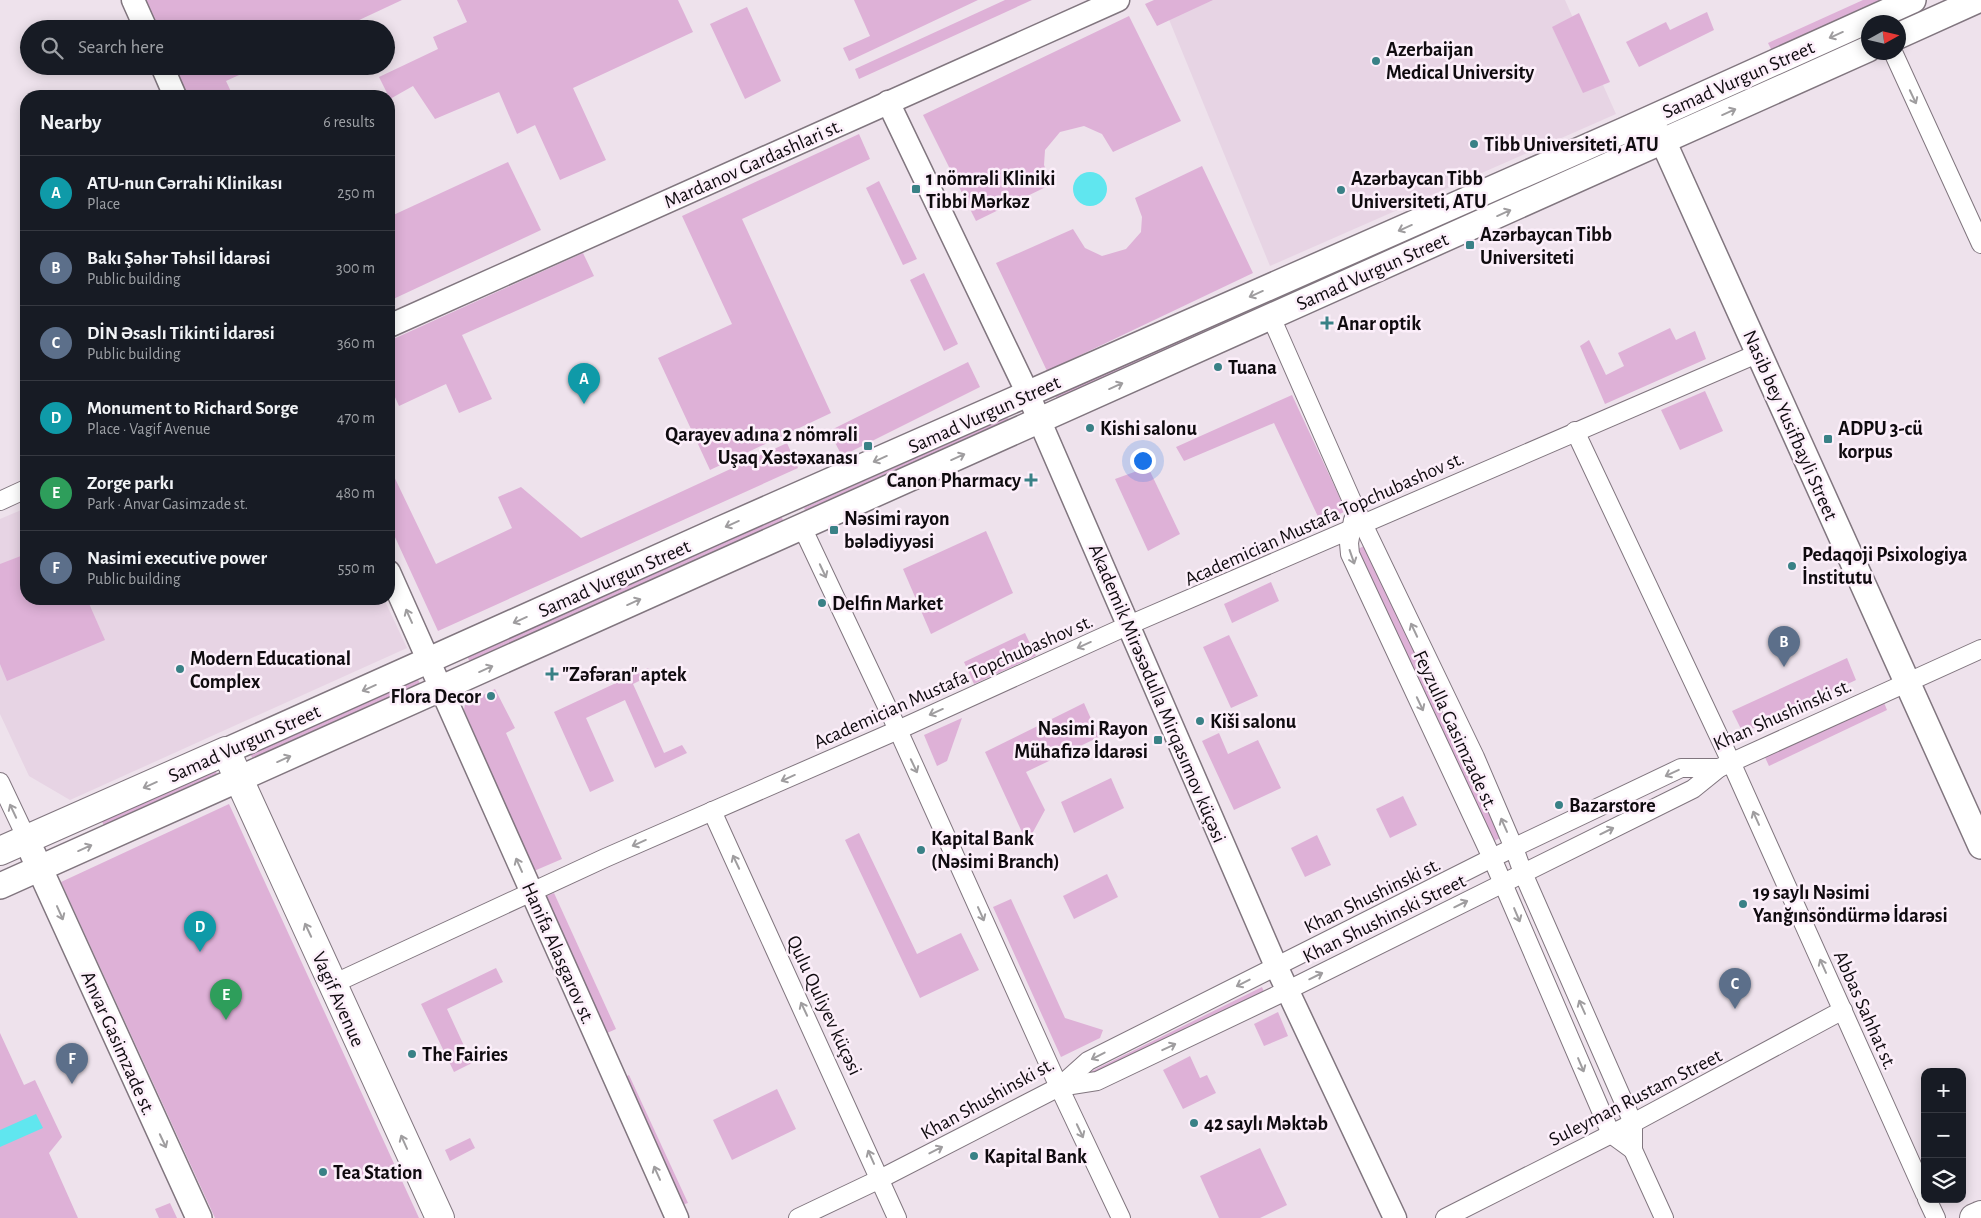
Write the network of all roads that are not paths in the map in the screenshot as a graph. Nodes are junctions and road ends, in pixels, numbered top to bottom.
1 (133, 0) edge
2 (1118, 0) edge
3 (1913, 0) edge
4 (1965, 3) edge
5 (142, 20) edge
6 (1906, 32) edge
7 (1861, 52) edge
8 (1897, 60) edge
9 (166, 75) edge
10 (172, 90) edge
11 (888, 102) junction
12 (1634, 126) junction
13 (1663, 141) junction
14 (1981, 244) edge
15 (1271, 317) junction
16 (395, 323) edge
17 (1759, 353) junction
18 (1028, 394) junction
19 (1040, 420) junction
20 (1576, 431) junction
21 (20, 492) edge
22 (789, 499) junction
23 (0, 501) edge
24 (1357, 521) junction
25 (802, 527) junction
26 (395, 585) edge
27 (1129, 625) junction
28 (1981, 649) edge
29 (429, 661) junction
30 (1907, 682) junction
31 (441, 689) junction
32 (898, 730) junction
33 (226, 751) junction
34 (1725, 765) junction
35 (240, 779) junction
36 (0, 782) edge
37 (712, 811) junction
38 (26, 839) junction
39 (1981, 846) edge
40 (1514, 848) junction
41 (0, 851) edge
42 (1492, 858) junction
43 (40, 868) junction
44 (1523, 873) junction
45 (1503, 883) junction
46 (0, 886) edge
47 (531, 892) junction
48 (1276, 966) junction
49 (333, 984) junction
50 (1288, 990) junction
51 (1843, 1010) junction
52 (1059, 1087) junction
53 (1633, 1123) junction
54 (1611, 1134) junction
55 (1633, 1150) junction
56 (880, 1179) junction
57 (1921, 1185) edge
58 (1929, 1203) edge
59 (1468, 1213) edge
60 (1981, 1215) edge
61 (198, 1218) edge
62 (440, 1218) edge
63 (677, 1218) edge
64 (798, 1218) edge
65 (897, 1218) edge
66 (1121, 1218) edge
67 (1395, 1218) edge
68 (1445, 1218) edge
69 (1664, 1218) edge
70 (1936, 1218) edge
71 (1974, 1218) edge

1 - 5 street
2 - 11 street, Mardanov Gardashlari st.
3 -> 12 main road, Samad Vurgun Street
4 - 6 main road
13 -> 7 main road, Samad Vurgun Street
8 -> 14 street
9 - 10 street
11 - 16 street, Mardanov Gardashlari st.
11 - 18 street
12 - 13 main road
12 -> 18 main road, Samad Vurgun Street
15 -> 13 main road, Samad Vurgun Street
13 - 17 main road, Nasib bey Yusifbayli Street
19 -> 15 main road, Samad Vurgun Street
15 - 24 street, Feyzulla Gasimzade st.
17 - 20 street, Academician Mustafa Topchubashov st.
17 - 30 main road, Nasib bey Yusifbayli Street
18 - 19 street, Akademik Mirəsədulla Mirqasımov küçəsi
18 -> 22 main road, Samad Vurgun Street
25 -> 19 main road, Samad Vurgun Street
19 - 27 street, Akademik Mirəsədulla Mirqasımov küçəsi
20 - 24 street, Academician Mustafa Topchubashov st.
20 - 34 street, Abbas Sahhat st.
21 - 23 street
22 - 25 main road
22 -> 29 main road, Samad Vurgun Street
24 - 27 street, Academician Mustafa Topchubashov st.
40 -> 24 street, Feyzulla Gasimzade st.
24 -> 42 street, Feyzulla Gasimzade st.
31 -> 25 main road, Samad Vurgun Street
25 -> 32 street
29 -> 26 street
27 -> 32 street, Academician Mustafa Topchubashov st.
27 - 48 street, Akademik Mirəsədulla Mirqasımov küçəsi
28 - 30 street, Khan Shushinski st.
29 - 31 street, Hanifa Alasgarov st.
29 -> 33 main road, Samad Vurgun Street
30 - 34 street, Khan Shushinski st.
30 - 39 main road, Nasib bey Yusifbayli Street
35 -> 31 main road, Samad Vurgun Street
47 -> 31 street, Hanifa Alasgarov st.
32 -> 37 street, Academician Mustafa Topchubashov st.
32 -> 52 street
33 - 35 main road, Vagif Avenue
33 -> 38 main road, Samad Vurgun Street
34 -> 40 street, Khan Shushinski st.
44 -> 34 street, Khan Shushinski Street
51 -> 34 street, Abbas Sahhat st.
43 -> 35 main road, Samad Vurgun Street
49 -> 35 main road, Vagif Avenue
38 -> 36 street
37 -> 47 street, Academician Mustafa Topchubashov st.
56 -> 37 street, Qulu Quliyev küçəsi
38 - 41 main road, Samad Vurgun Street
38 - 43 main road, Anvar Gasimzade st.
40 - 42 street, Khan Shushinski st.
40 - 44 street, Feyzulla Gasimzade st.
42 - 45 street, Feyzulla Gasimzade st.
42 - 48 street, Khan Shushinski st.
43 - 46 main road, Samad Vurgun Street
43 -> 61 main road, Anvar Gasimzade st.
44 - 45 street, Khan Shushinski Street
53 -> 44 street, Feyzulla Gasimzade st.
50 -> 45 street, Khan Shushinski Street
45 -> 54 street, Feyzulla Gasimzade st.
47 - 49 street, Academician Mustafa Topchubashov st.
63 -> 47 street, Hanifa Alasgarov st.
48 - 50 street, Akademik Mirəsədulla Mirqasımov küçəsi
48 -> 52 street, Khan Shushinski st.
62 -> 49 main road, Vagif Avenue
52 -> 50 street, Khan Shushinski Street
50 - 67 street
51 - 53 street, Suleyman Rustam Street
51 - 57 street, Abbas Sahhat st.
56 -> 52 street, Khan Shushinski st.
52 -> 66 street
53 - 54 street, Suleyman Rustam Street
53 - 55 street, Feyzulla Gasimzade st.
54 - 55 street, Feyzulla Gasimzade st.
54 - 59 street, Suleyman Rustam Street
55 - 69 street, Feyzulla Gasimzade st.
56 - 64 street, Khan Shushinski st.
56 - 65 street, Qulu Quliyev küçəsi
58 - 70 street
59 - 68 street, Suleyman Rustam Street
60 - 71 main road

